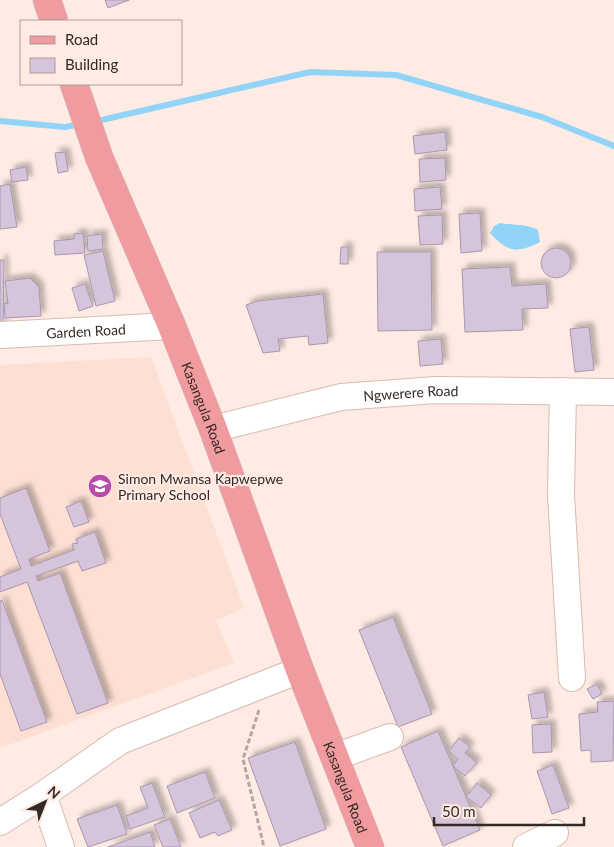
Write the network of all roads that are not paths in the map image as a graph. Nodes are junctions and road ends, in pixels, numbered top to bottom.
1 (47, 0) edge
2 (54, 20) edge
3 (76, 90) edge
4 (172, 326) junction
5 (0, 334) edge
6 (563, 391) junction
7 (614, 392) edge
8 (213, 429) junction
9 (300, 670) junction
10 (572, 678) dead end
11 (390, 737) dead end
12 (335, 757) junction
13 (43, 795) junction
14 (0, 822) edge
15 (555, 832) dead end
16 (62, 847) edge
17 (370, 847) edge
18 (526, 847) edge

1 - 2 main road
3 - 4 main road, Kasangula Road
4 - 5 street, Garden Road
4 - 8 main road, Kasangula Road
6 - 7 street, Ngwerere Road
6 - 8 street, Ngwerere Road
6 - 10 street
8 - 9 main road, Kasangula Road
9 - 12 main road, Kasangula Road
9 - 13 street
11 - 12 street
12 - 17 main road, Kasangula Road
13 - 14 street
13 - 16 street
15 - 18 street

